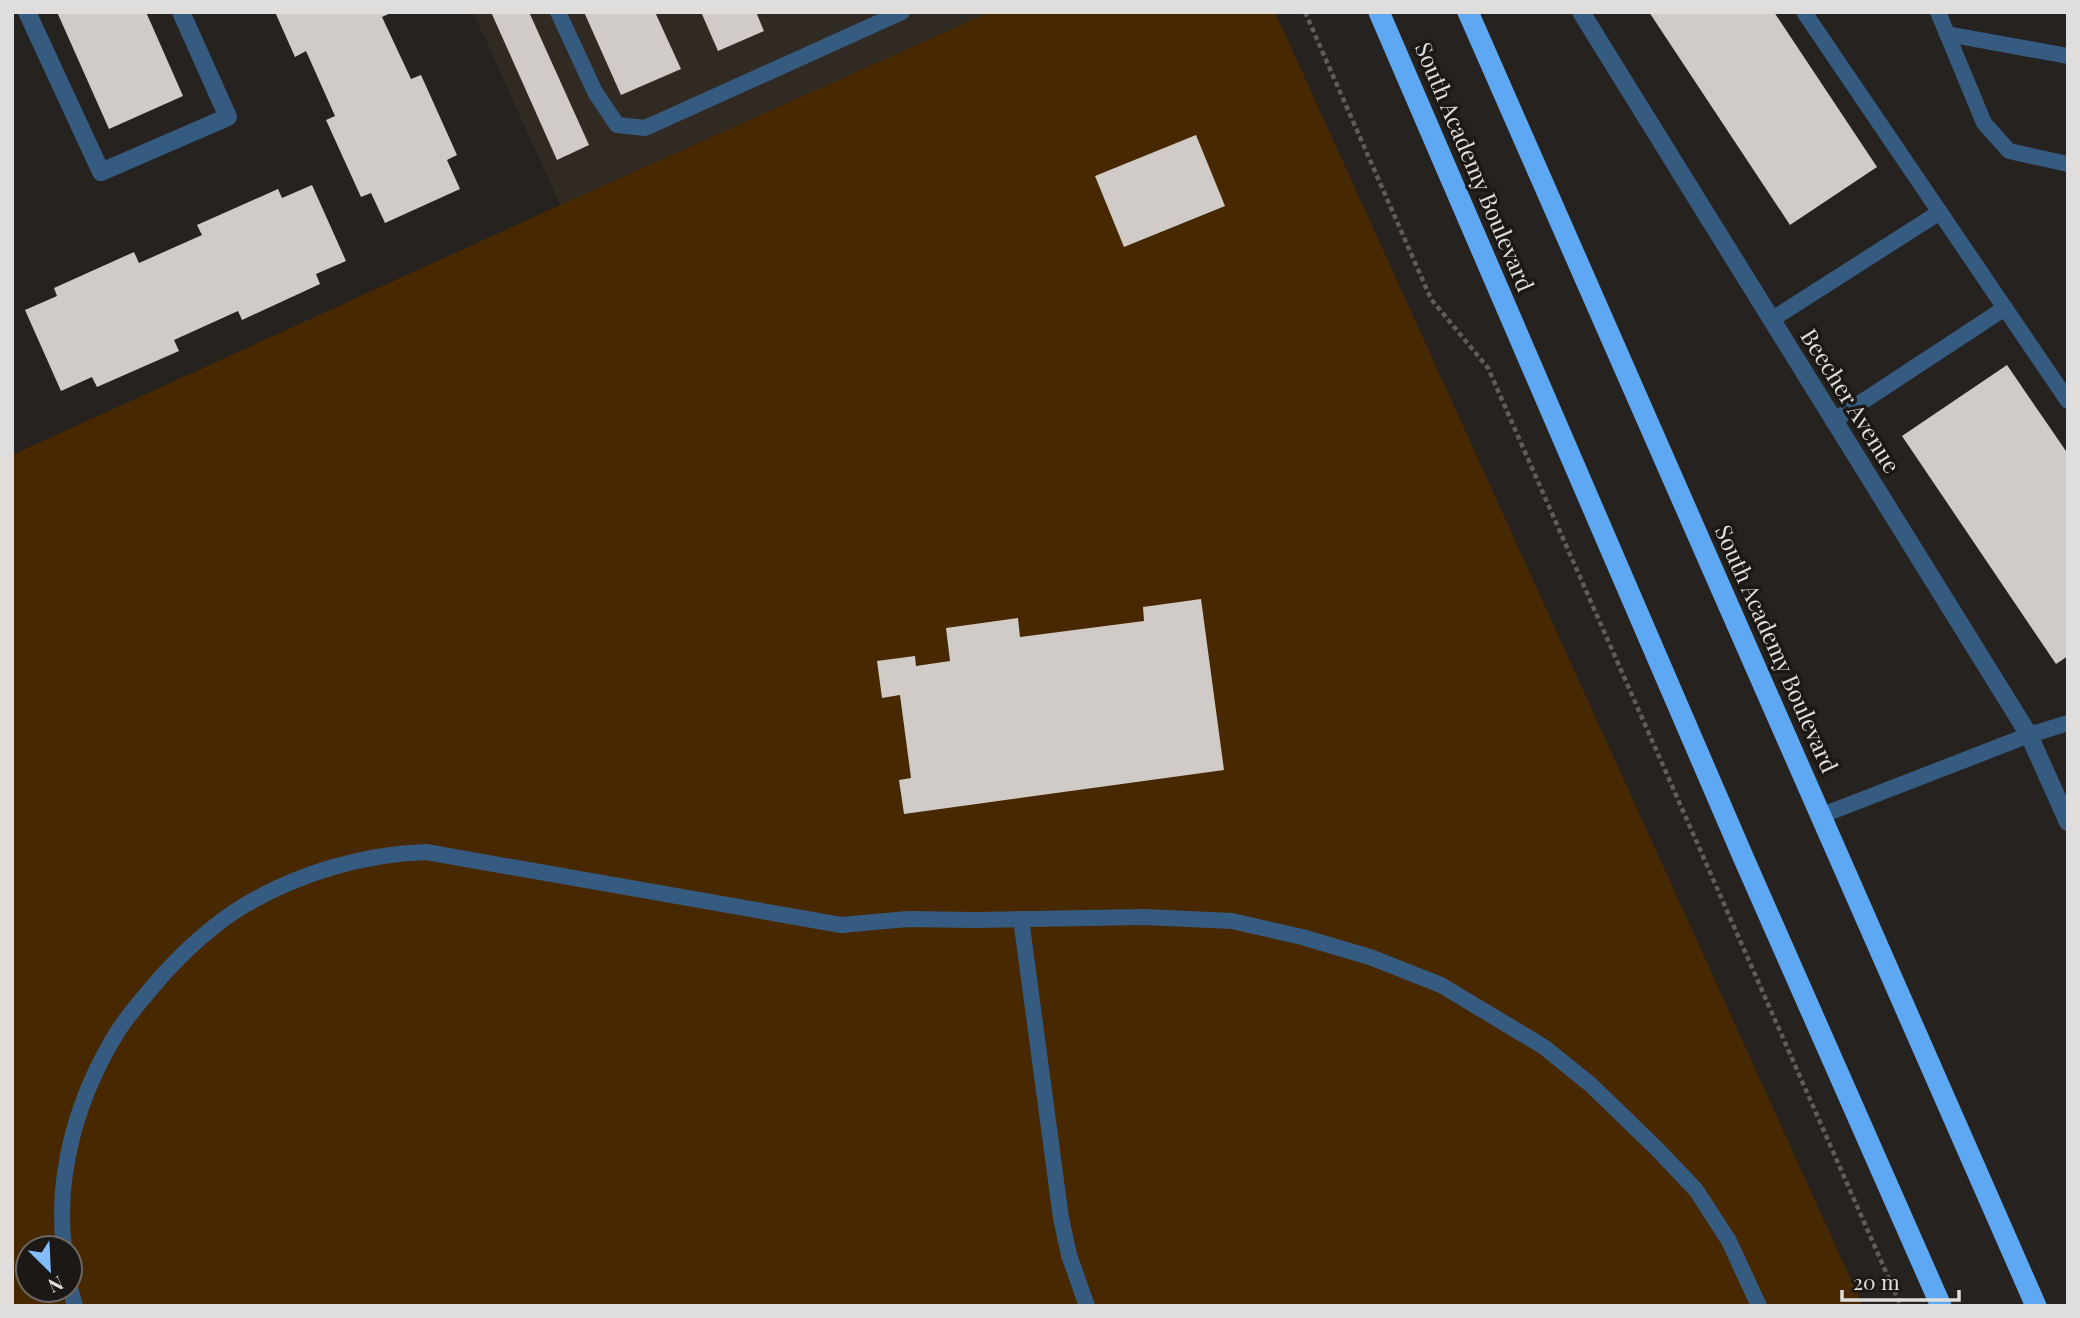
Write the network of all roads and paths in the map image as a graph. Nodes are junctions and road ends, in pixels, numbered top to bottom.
1 (27, 12) edge
2 (181, 12) edge
3 (558, 12) edge
4 (902, 12) edge
5 (1305, 12) edge
6 (1379, 12) edge
7 (1468, 12) edge
8 (1581, 12) edge
9 (1804, 12) edge
10 (1938, 12) edge
11 (1947, 34) junction
12 (2068, 56) edge
13 (2068, 164) edge
14 (1940, 212) junction
15 (2005, 308) junction
16 (1771, 320) junction
17 (2068, 401) edge
18 (1833, 421) junction
19 (2068, 723) edge
20 (2029, 735) junction
21 (1820, 816) junction
22 (2068, 822) edge
23 (1021, 919) junction
24 (64, 1234) edge
25 (1087, 1306) edge
26 (1759, 1306) edge
27 (1901, 1306) edge
28 (1941, 1306) edge
29 (2036, 1306) edge

1 - 2 street
3 - 4 lane
5 - 27 path
6 - 28 highway, South Academy Boulevard
7 - 21 highway, South Academy Boulevard
8 - 16 street, Beecher Avenue
9 - 14 lane
10 - 11 lane
11 - 12 lane
11 - 13 lane
14 - 15 lane
14 - 16 lane
15 - 17 lane
15 - 18 lane
16 - 18 street, Beecher Avenue
18 - 20 street, Beecher Avenue
19 - 20 lane
20 - 21 lane
20 - 22 street, Beecher Avenue
21 - 29 highway, South Academy Boulevard
23 - 24 lane
23 - 25 lane
23 - 26 lane

